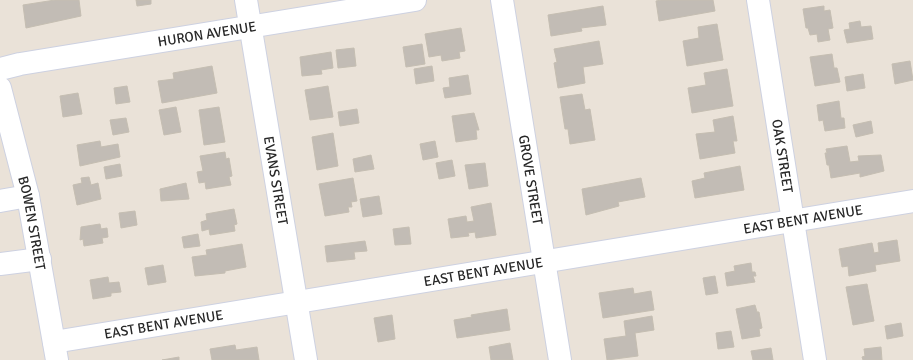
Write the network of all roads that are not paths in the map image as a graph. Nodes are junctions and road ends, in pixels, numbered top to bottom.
1 (246, 0) edge
2 (415, 0) edge
3 (502, 0) edge
4 (758, 0) edge
5 (251, 26) junction
6 (0, 69) edge
7 (0, 88) edge
8 (4, 120) edge
9 (28, 196) junction
10 (0, 201) edge
11 (913, 201) edge
12 (793, 220) junction
13 (40, 259) junction
14 (544, 261) junction
15 (0, 264) edge
16 (296, 301) junction
17 (56, 351) edge
18 (306, 360) edge
19 (560, 360) edge
20 (816, 360) edge

1 - 5 street, EVANS STREET
2 - 5 street, HURON AVENUE
3 - 14 street, GROVE STREET
4 - 12 street, OAK STREET
5 - 6 street, HURON AVENUE
5 - 16 street, EVANS STREET
7 - 8 street, BOWEN STREET
8 - 9 street, BOWEN STREET
9 - 10 street
9 - 13 street, BOWEN STREET
11 - 12 street, EAST BENT AVENUE
12 - 14 street, EAST BENT AVENUE
12 - 20 street, OAK STREET
13 - 15 street
13 - 17 street, BOWEN STREET
14 - 16 street, EAST BENT AVENUE
14 - 19 street, GROVE STREET
16 - 17 street, EAST BENT AVENUE
16 - 18 street, EVANS STREET

